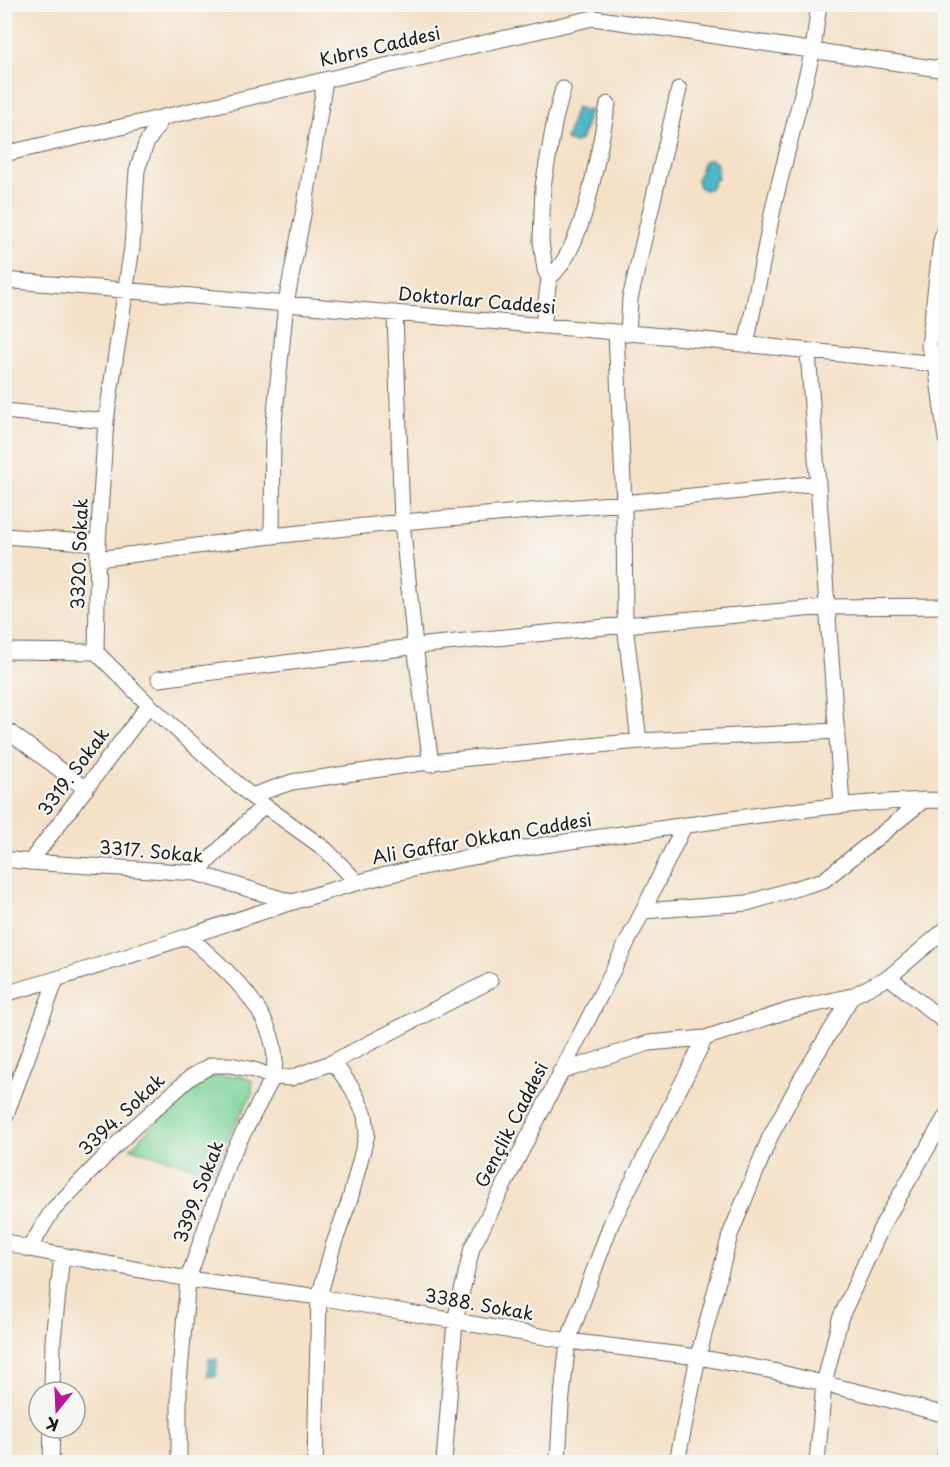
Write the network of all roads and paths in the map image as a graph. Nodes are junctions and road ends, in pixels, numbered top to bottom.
1 (819, 4) edge
2 (813, 50) junction
3 (945, 70) edge
4 (325, 80) junction
5 (562, 89) dead end
6 (679, 89) dead end
7 (608, 104) dead end
8 (163, 117) junction
9 (4, 154) edge
10 (945, 224) edge
11 (549, 278) junction
12 (4, 280) edge
13 (126, 289) junction
14 (286, 303) junction
15 (395, 313) junction
16 (543, 326) junction
17 (622, 333) junction
18 (746, 345) junction
19 (808, 352) junction
20 (941, 365) edge
21 (4, 411) edge
22 (106, 421) junction
23 (945, 439) edge
24 (818, 483) junction
25 (624, 503) junction
26 (402, 522) junction
27 (4, 536) edge
28 (272, 536) junction
29 (98, 543) junction
30 (98, 559) junction
31 (945, 606) edge
32 (827, 607) junction
33 (626, 625) junction
34 (415, 646) junction
35 (4, 651) edge
36 (96, 652) junction
37 (159, 679) dead end
38 (149, 705) junction
39 (4, 728) edge
40 (837, 731) junction
41 (639, 741) junction
42 (431, 764) junction
43 (86, 789) junction
44 (924, 800) junction
45 (945, 800) edge
46 (257, 801) junction
47 (842, 804) junction
48 (684, 826) junction
49 (4, 859) edge
50 (30, 862) junction
51 (196, 873) junction
52 (358, 883) junction
53 (291, 902) junction
54 (644, 911) junction
55 (945, 929) edge
56 (189, 936) junction
57 (889, 977) junction
58 (56, 980) junction
59 (490, 981) dead end
60 (4, 994) edge
61 (852, 996) junction
62 (945, 1023) edge
63 (705, 1038) junction
64 (333, 1062) junction
65 (560, 1072) junction
66 (273, 1077) junction
67 (945, 1116) edge
68 (4, 1120) edge
69 (4, 1241) edge
70 (28, 1249) junction
71 (62, 1255) junction
72 (188, 1279) junction
73 (319, 1297) junction
74 (455, 1321) junction
75 (568, 1341) junction
76 (698, 1357) junction
77 (52, 1380) edge
78 (824, 1384) junction
79 (945, 1415) edge
80 (52, 1440) edge
81 (945, 1451) edge
82 (51, 1462) edge
83 (179, 1462) edge
84 (315, 1462) edge
85 (444, 1462) edge
86 (558, 1462) edge
87 (677, 1462) edge
88 (817, 1462) edge
89 (944, 1462) edge

1 - 2 street
2 - 3 street, Kıbrıs Caddesi
2 - 4 street, Kıbrıs Caddesi
2 - 18 street
4 - 8 street, Kıbrıs Caddesi
4 - 14 street
5 - 11 street
6 - 17 street
7 - 11 street
8 - 9 street, Kıbrıs Caddesi
8 - 13 street, 3320. Sokak
10 - 20 street
11 - 16 street
12 - 13 street, Doktorlar Caddesi
13 - 14 street, Doktorlar Caddesi
13 - 22 street, 3320. Sokak
14 - 15 street, Doktorlar Caddesi
14 - 28 street
15 - 16 street, Doktorlar Caddesi
15 - 26 street
16 - 17 street, Doktorlar Caddesi
17 - 18 street, Doktorlar Caddesi
17 - 25 street
18 - 19 street, Doktorlar Caddesi
19 - 20 street, Doktorlar Caddesi
19 - 24 street
20 - 23 street
21 - 22 street
22 - 29 street, 3320. Sokak
24 - 25 street
24 - 32 street
25 - 26 street
25 - 33 street
26 - 28 street
26 - 34 street
27 - 29 street
28 - 30 street
29 - 30 street, 3320. Sokak
30 - 36 street, 3320. Sokak
31 - 32 street
32 - 33 street
32 - 40 street
33 - 34 street
33 - 41 street
34 - 37 street
34 - 42 street
35 - 36 street
36 - 38 street
38 - 43 street, 3319. Sokak
38 - 46 street
39 - 43 street
40 - 41 street
40 - 47 street
41 - 42 street
42 - 46 street
43 - 50 street, 3319. Sokak
44 - 45 street, Ali Gaffar Okkan Caddesi
44 - 47 street, Ali Gaffar Okkan Caddesi
44 - 54 street
46 - 51 street
46 - 52 street
47 - 48 street, Ali Gaffar Okkan Caddesi
48 - 52 street, Ali Gaffar Okkan Caddesi
48 - 54 street, Gençlik Caddesi
49 - 50 street, 3317. Sokak
50 - 51 street, 3317. Sokak
51 - 53 street, 3317. Sokak
52 - 53 street, Ali Gaffar Okkan Caddesi
53 - 56 street, Ali Gaffar Okkan Caddesi
54 - 65 street, Gençlik Caddesi
55 - 57 street
56 - 58 street, Ali Gaffar Okkan Caddesi
56 - 66 street, 3399. Sokak
57 - 61 street
57 - 62 street
58 - 60 street, Ali Gaffar Okkan Caddesi
58 - 68 street
59 - 64 street
61 - 63 street
61 - 76 street
63 - 65 street
63 - 75 street
64 - 66 street
64 - 73 street
65 - 74 street, Gençlik Caddesi
66 - 70 street, 3394. Sokak
66 - 72 street, 3399. Sokak
67 - 78 street
69 - 70 street, 3388. Sokak
70 - 71 street, 3388. Sokak
71 - 72 street, 3388. Sokak
71 - 77 street
72 - 73 street, 3388. Sokak
72 - 83 street, 3399. Sokak
73 - 74 street, 3388. Sokak
73 - 84 street
74 - 75 street, 3388. Sokak
74 - 85 street, Gençlik Caddesi
75 - 76 street, 3388. Sokak
75 - 86 street
76 - 78 street, 3388. Sokak
76 - 87 street
78 - 79 street, 3388. Sokak
78 - 88 street
80 - 82 street
81 - 89 street

